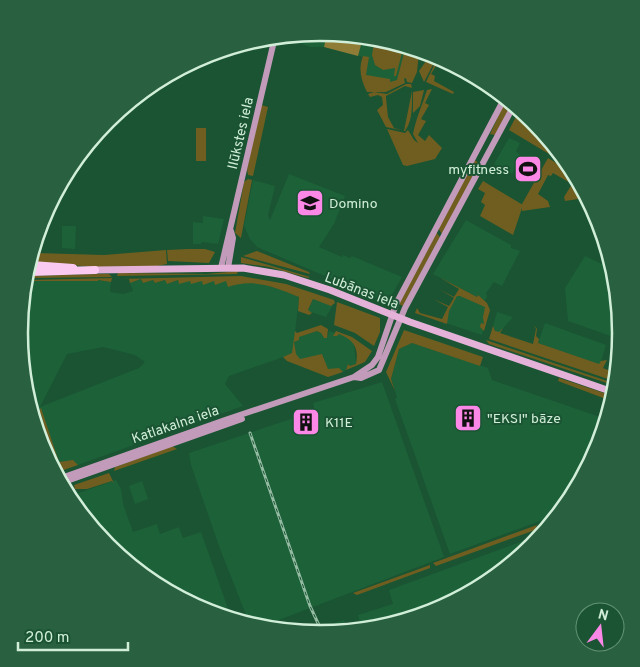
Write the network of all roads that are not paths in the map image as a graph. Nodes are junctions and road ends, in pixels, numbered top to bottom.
1 (273, 45) edge
2 (501, 104) edge
3 (510, 111) edge
4 (479, 147) junction
5 (488, 153) junction
6 (472, 159) junction
7 (481, 165) junction
8 (35, 266) edge
9 (225, 268) junction
10 (95, 270) junction
11 (34, 272) edge
12 (392, 315) junction
13 (401, 318) junction
14 (354, 377) junction
15 (607, 389) edge
16 (298, 397) junction
17 (65, 477) edge
18 (67, 481) edge

1 - 9 street, Ilūkstes iela
2 - 4 street, Katlakalna iela
3 - 5 street
4 - 5 street
4 - 6 street, Katlakalna iela
5 - 7 street
6 - 7 street
6 - 12 street, Katlakalna iela
7 - 13 street
8 - 10 highway, Lubānas iela
9 - 10 main road, Lubānas iela
9 - 12 main road, Lubānas iela
10 - 11 highway, Lubānas iela
12 - 13 main road, Lubānas iela
12 - 14 street, Katlakalna iela
13 - 14 street, Katlakalna iela
13 - 15 main road, Lubānas iela
14 - 16 street, Katlakalna iela
16 - 17 street, Katlakalna iela
16 - 18 street, Katlakalna iela

